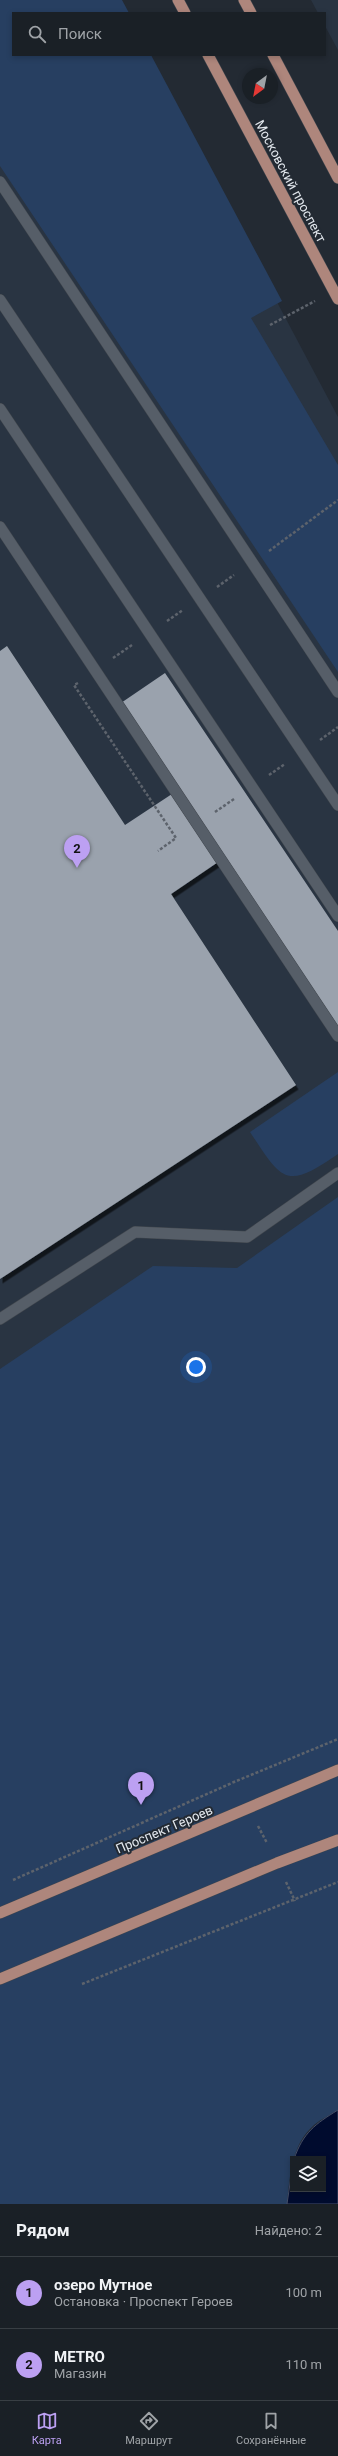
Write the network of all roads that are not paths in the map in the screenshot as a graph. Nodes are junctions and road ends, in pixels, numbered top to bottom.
1 (178, 0) edge
2 (244, 0) edge
3 (184, 12) edge
4 (250, 12) edge
5 (209, 56) edge
6 (274, 56) edge
7 (338, 178) edge
8 (0, 182) edge
9 (336, 295) edge
10 (0, 300) edge
11 (0, 409) edge
12 (0, 527) edge
13 (338, 692) edge
14 (338, 805) edge
15 (338, 916) edge
16 (338, 1036) edge
17 (338, 1173) edge
18 (0, 1319) edge
19 (338, 1770) edge
20 (338, 1840) edge
21 (0, 1913) edge
22 (0, 1980) edge

1 - 3 main road
2 - 4 main road
5 - 9 main road, Московский проспект
6 - 7 main road
8 - 13 lane
10 - 14 lane
11 - 15 lane
12 - 16 lane
17 - 18 lane
19 - 21 main road, Проспект Героев
20 - 22 main road

